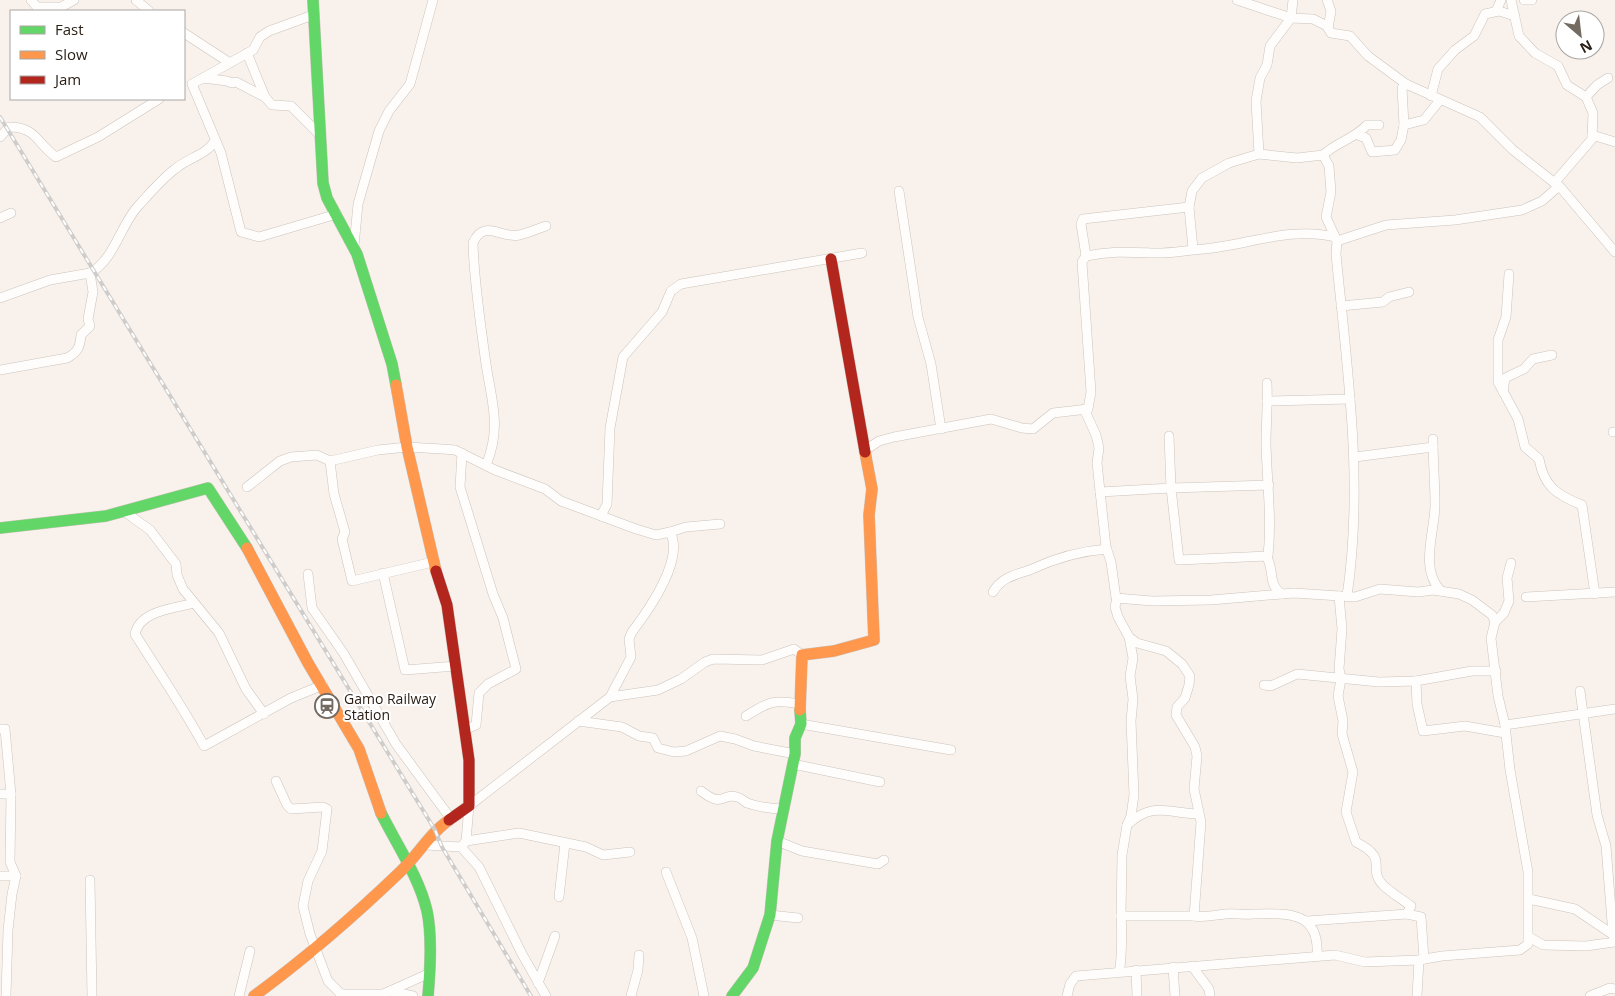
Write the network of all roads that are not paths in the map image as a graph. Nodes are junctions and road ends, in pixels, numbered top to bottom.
1 (31, 0) edge
2 (74, 0) edge
3 (136, 0) edge
4 (313, 0) edge
5 (433, 0) edge
6 (1237, 0) edge
7 (1294, 0) edge
8 (1327, 0) edge
9 (1501, 0) edge
10 (1511, 0) edge
11 (1524, 0) edge
12 (1532, 0) edge
13 (65, 8) edge
14 (148, 10) edge
15 (1496, 11) junction
16 (313, 15) junction
17 (1514, 16) junction
18 (1291, 18) junction
19 (1328, 28) junction
20 (185, 34) edge
21 (248, 53) junction
22 (230, 63) junction
23 (203, 78) junction
24 (1608, 78) dead end
25 (1406, 84) junction
26 (188, 85) edge
27 (1431, 96) junction
28 (265, 97) junction
29 (1586, 97) junction
30 (154, 100) edge
31 (1440, 100) junction
32 (141, 103) edge
33 (1379, 125) dead end
34 (1404, 125) junction
35 (320, 134) junction
36 (1358, 135) junction
37 (1592, 135) junction
38 (0, 137) edge
39 (215, 141) junction
40 (1615, 142) edge
41 (1259, 154) junction
42 (1323, 155) junction
43 (1557, 184) junction
44 (899, 191) dead end
45 (1189, 206) junction
46 (11, 213) dead end
47 (337, 214) junction
48 (0, 218) edge
49 (546, 226) dead end
50 (1336, 239) junction
51 (354, 246) junction
52 (1193, 249) junction
53 (1615, 252) edge
54 (862, 253) dead end
55 (1086, 256) junction
56 (831, 259) junction
57 (90, 272) junction
58 (1509, 274) dead end
59 (1409, 292) dead end
60 (0, 298) edge
61 (1341, 306) junction
62 (1552, 355) dead end
63 (0, 370) edge
64 (1267, 383) dead end
65 (1503, 392) junction
66 (1350, 399) junction
67 (1268, 401) junction
68 (1084, 409) junction
69 (941, 430) junction
70 (1168, 436) dead end
71 (407, 447) junction
72 (864, 451) junction
73 (462, 454) junction
74 (1354, 457) junction
75 (330, 461) junction
76 (486, 465) junction
77 (1268, 485) junction
78 (247, 487) dead end
79 (1171, 488) junction
80 (1100, 492) junction
81 (125, 512) junction
82 (601, 516) junction
83 (720, 524) dead end
84 (0, 528) edge
85 (670, 532) junction
86 (1106, 549) junction
87 (1266, 556) junction
88 (433, 562) junction
89 (1511, 563) dead end
90 (383, 573) junction
91 (308, 574) dead end
92 (1441, 591) junction
93 (993, 592) dead end
94 (1615, 592) edge
95 (1282, 594) junction
96 (1595, 594) junction
97 (1343, 596) junction
98 (1526, 597) dead end
99 (1118, 598) junction
100 (194, 603) junction
101 (1495, 622) junction
102 (1129, 637) junction
103 (802, 655) junction
104 (456, 666) junction
105 (1496, 671) junction
106 (1341, 679) junction
107 (1416, 681) junction
108 (323, 685) junction
109 (1264, 685) dead end
110 (1580, 691) dead end
111 (610, 697) junction
112 (799, 704) junction
113 (1615, 709) edge
114 (1582, 712) junction
115 (264, 714) junction
116 (746, 716) dead end
117 (578, 721) junction
118 (802, 724) junction
119 (0, 729) edge
120 (1505, 729) junction
121 (465, 730) junction
122 (951, 750) dead end
123 (794, 759) junction
124 (276, 781) dead end
125 (880, 782) dead end
126 (701, 791) dead end
127 (0, 794) edge
128 (11, 794) junction
129 (469, 806) junction
130 (783, 809) junction
131 (1198, 814) junction
132 (450, 819) junction
133 (1127, 825) junction
134 (777, 841) junction
135 (565, 843) junction
136 (464, 844) junction
137 (426, 845) junction
138 (630, 852) dead end
139 (884, 860) dead end
140 (409, 865) junction
141 (666, 872) dead end
142 (0, 876) edge
143 (16, 876) junction
144 (90, 880) dead end
145 (560, 898) dead end
146 (1529, 899) junction
147 (1407, 914) junction
148 (770, 915) junction
149 (1121, 916) junction
150 (1194, 916) junction
151 (798, 918) dead end
152 (1307, 921) junction
153 (554, 936) dead end
154 (1529, 937) junction
155 (1614, 938) edge
156 (4, 939) edge
157 (317, 947) junction
158 (250, 951) dead end
159 (639, 955) dead end
160 (1318, 956) junction
161 (1422, 960) junction
162 (1192, 966) junction
163 (1172, 968) junction
164 (1136, 970) junction
165 (1119, 972) junction
166 (430, 973) junction
167 (538, 983) junction
168 (1615, 989) edge
169 (390, 991) junction
170 (341, 995) edge
171 (6, 996) edge
172 (92, 996) edge
173 (239, 996) edge
174 (254, 996) edge
175 (413, 996) edge
176 (428, 996) edge
177 (546, 996) edge
178 (631, 996) edge
179 (704, 996) edge
180 (732, 996) edge
181 (1067, 996) edge
182 (1137, 996) edge
183 (1175, 996) edge
184 (1210, 996) edge
185 (1417, 996) edge
186 (1590, 996) edge

1 - 13 street
2 - 13 street
3 - 14 street
4 - 16 street
5 - 51 street
6 - 18 street
7 - 18 street
8 - 19 street
9 - 15 street
10 - 17 street
11 - 12 street
15 - 17 street
15 - 27 street
16 - 21 street
16 - 35 street
17 - 29 street
18 - 19 street
18 - 41 street
19 - 25 street
20 - 22 street
21 - 22 street
21 - 28 street
22 - 23 street
23 - 26 street
23 - 28 street
24 - 29 street
25 - 27 street
25 - 34 street
26 - 39 street
27 - 31 street
28 - 35 street
29 - 37 street
30 - 32 street
31 - 34 street
31 - 43 street
32 - 38 street
33 - 36 street
34 - 36 street
35 - 47 street
36 - 42 street
37 - 40 street
37 - 43 street
39 - 47 street
39 - 57 street
41 - 42 street
41 - 45 street
42 - 50 street
43 - 50 street
43 - 53 street
44 - 69 street
45 - 52 street
45 - 55 street
46 - 48 street
47 - 51 street
49 - 76 street
50 - 52 street
50 - 61 street
51 - 71 street
52 - 55 street
54 - 56 street
55 - 68 street
56 - 72 street
56 - 82 street
57 - 60 street
57 - 63 street
58 - 65 street
59 - 61 street
61 - 66 street
62 - 65 street
64 - 67 street
65 - 96 street
66 - 67 street
66 - 74 street
67 - 77 street
68 - 69 street
68 - 80 street
69 - 72 street
70 - 79 street
71 - 73 street
71 - 75 street
71 - 88 street
72 - 103 street
73 - 76 street
73 - 121 street
74 - 92 street
74 - 97 street
75 - 78 street
75 - 90 street
76 - 82 street
77 - 79 street
77 - 87 street
79 - 80 street
79 - 87 street
80 - 86 street
81 - 84 street
81 - 100 street
81 - 108 street
82 - 85 street
83 - 85 street
85 - 111 street
86 - 93 street
86 - 99 street
87 - 95 street
88 - 90 street
88 - 104 street
89 - 101 street
90 - 104 street
91 - 132 street
92 - 97 street
92 - 101 street
94 - 96 street
95 - 97 street
95 - 99 street
96 - 98 street
97 - 106 street
99 - 102 street
100 - 115 street
100 - 115 street
101 - 105 street
102 - 131 street
102 - 133 street
103 - 111 street
103 - 112 street
104 - 121 street
105 - 107 street
105 - 120 street
106 - 107 street
106 - 109 street
106 - 147 street
107 - 120 street
108 - 115 street
108 - 140 street
110 - 114 street
111 - 117 street
112 - 116 street
112 - 118 street
113 - 114 street
114 - 120 street
114 - 155 street
117 - 123 street
117 - 129 street
118 - 122 street
118 - 123 street
119 - 128 street
120 - 146 street
121 - 129 street
123 - 125 street
123 - 130 street
124 - 157 street
126 - 130 street
127 - 128 street
128 - 143 street
129 - 132 street
129 - 136 street
130 - 134 street
131 - 133 street
131 - 150 street
132 - 137 street
133 - 149 street
134 - 139 street
134 - 148 street
135 - 136 street
135 - 138 street
135 - 145 street
136 - 137 street
136 - 167 street
137 - 140 street
140 - 157 street
140 - 166 street
141 - 179 street
142 - 143 street
143 - 156 street
144 - 172 street
146 - 154 street
146 - 155 street
147 - 152 street
147 - 161 street
148 - 151 street
148 - 180 street
149 - 150 street
149 - 165 street
150 - 152 street
152 - 160 street
153 - 167 street
154 - 155 street
154 - 161 street
156 - 171 street
157 - 170 street
157 - 174 street
158 - 173 street
159 - 178 street
160 - 161 street
160 - 162 street
161 - 185 street
162 - 163 street
162 - 184 street
163 - 164 street
163 - 183 street
164 - 165 street
164 - 182 street
165 - 181 street
166 - 169 street
166 - 176 street
167 - 177 street
168 - 186 street
169 - 170 street
169 - 175 street

